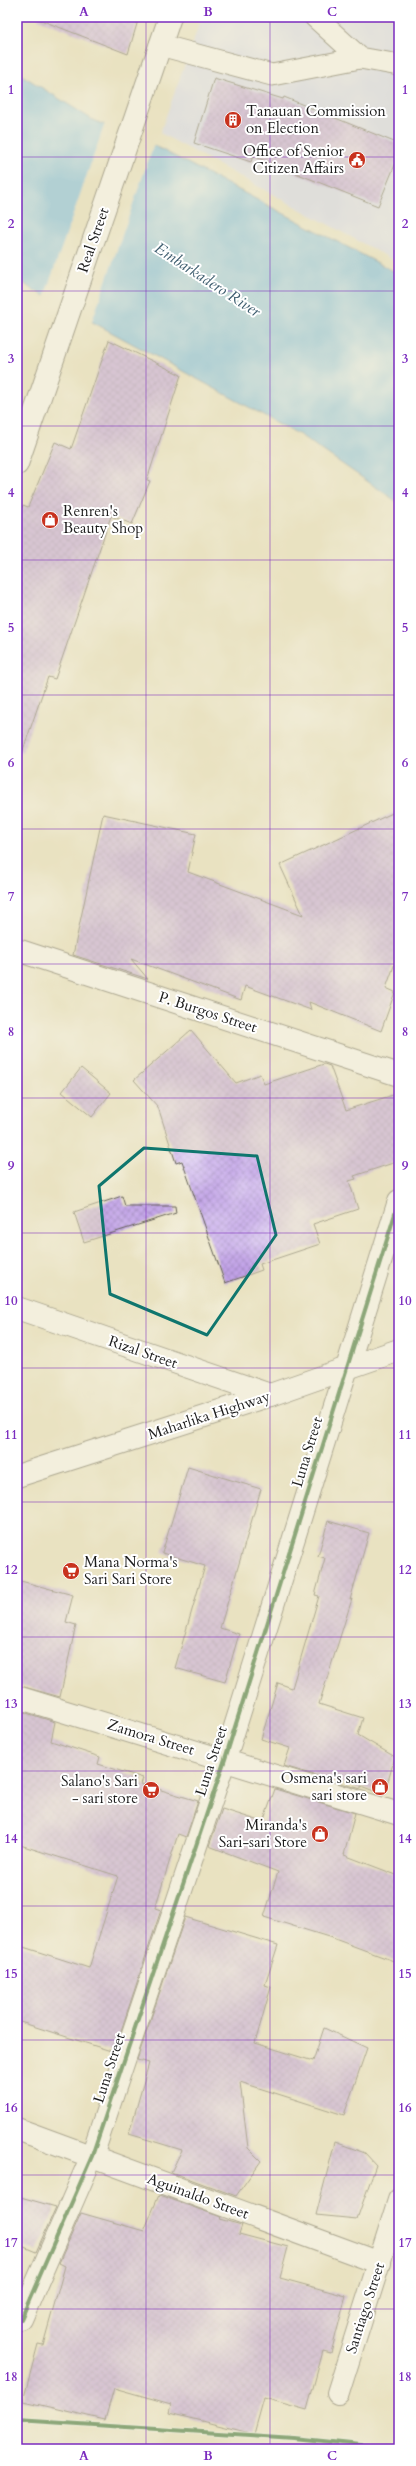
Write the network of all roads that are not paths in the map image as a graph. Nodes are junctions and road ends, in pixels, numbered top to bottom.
1 (170, 17) edge
2 (315, 17) edge
3 (160, 45) junction
4 (360, 58) junction
5 (399, 65) edge
6 (17, 464) edge
7 (17, 950) edge
8 (399, 1075) edge
9 (399, 1201) edge
10 (17, 1308) edge
11 (399, 1350) edge
12 (346, 1370) junction
13 (270, 1395) junction
14 (17, 1476) edge
15 (17, 1697) edge
16 (225, 1759) junction
17 (399, 1814) edge
18 (17, 2128) edge
19 (92, 2156) junction
20 (399, 2200) edge
21 (380, 2263) junction
22 (22, 2319) dead end
23 (338, 2393) dead end

1 - 3 main road, Real Street
2 - 4 lane
3 - 4 lane
3 - 6 main road, Real Street
4 - 5 lane
7 - 8 main road, P. Burgos Street
9 - 12 main road, Luna Street
10 - 13 main road, Rizal Street
11 - 12 main road, Maharlika Highway
12 - 13 main road, Maharlika Highway
12 - 16 main road, Luna Street
13 - 14 main road, Maharlika Highway
15 - 16 main road, Zamora Street
16 - 17 main road, Zamora Street
16 - 19 main road, Luna Street
18 - 19 main road, Aguinaldo Street
19 - 21 main road, Aguinaldo Street
19 - 22 main road, Luna Street
20 - 21 main road, Santiago Street
21 - 23 main road, Santiago Street

